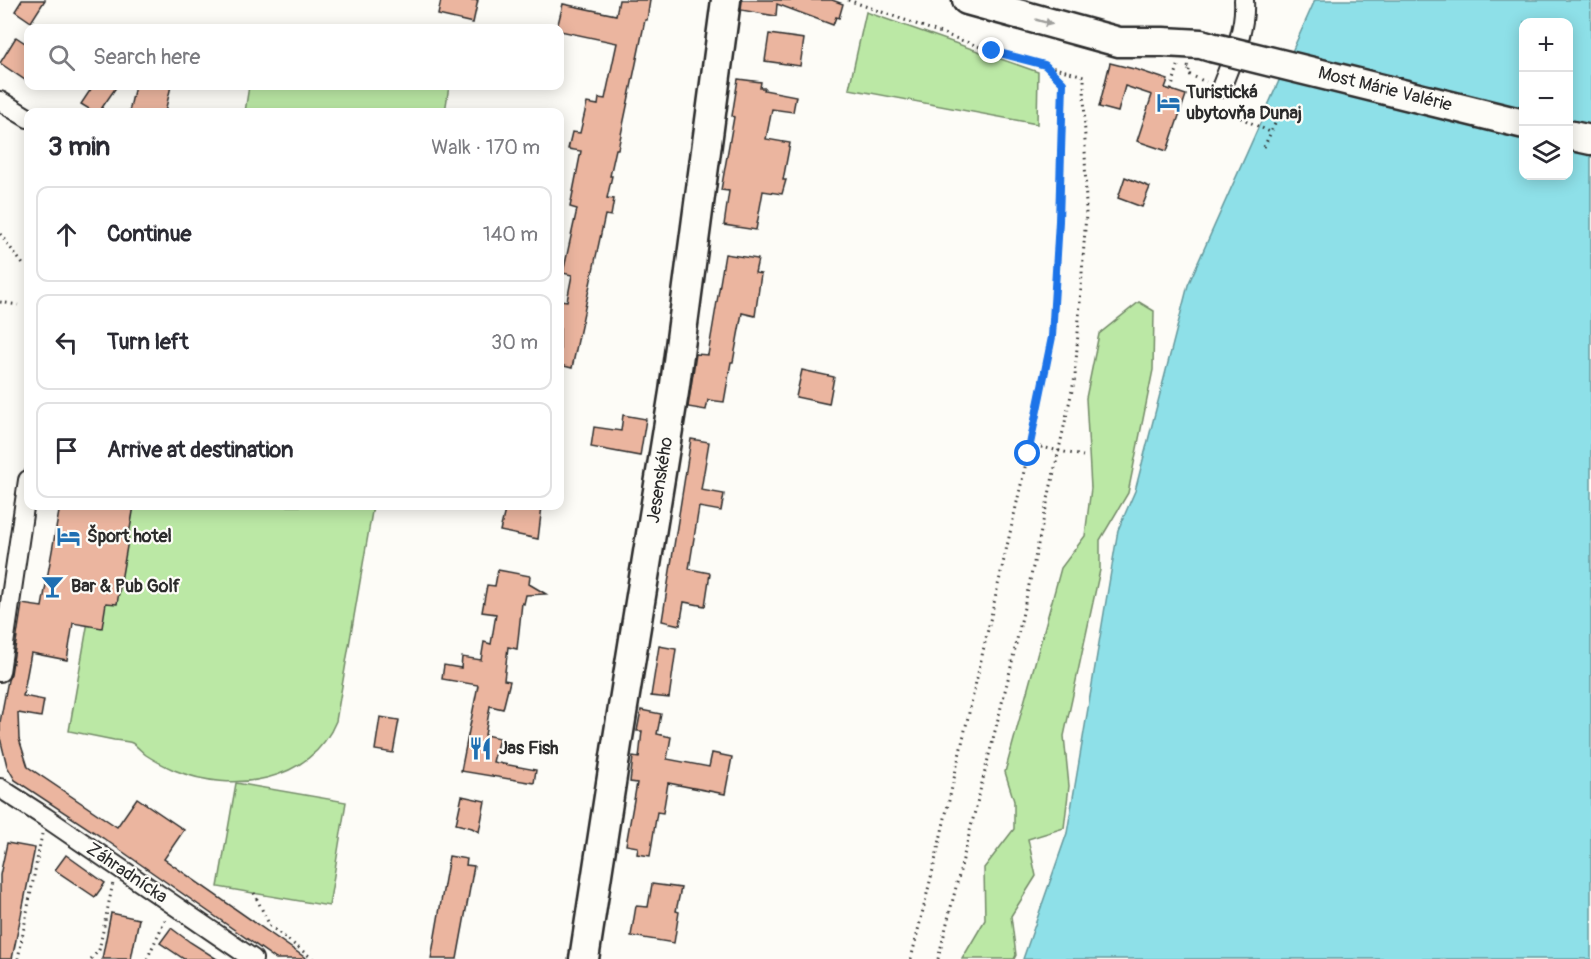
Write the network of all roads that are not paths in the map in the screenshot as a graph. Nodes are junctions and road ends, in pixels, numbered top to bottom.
1 (726, 0) edge
2 (967, 0) edge
3 (1039, 0) edge
4 (1244, 0) edge
5 (1206, 45) junction
6 (1221, 88) dead end
7 (0, 100) edge
8 (24, 115) edge
9 (1519, 123) edge
10 (1573, 136) edge
11 (1591, 140) edge
12 (24, 507) edge
13 (0, 672) edge
14 (0, 788) edge
15 (253, 959) edge
16 (584, 959) edge

1 - 16 main road, Jesenského
2 -> 5 main road
3 - 5 main road
4 - 6 street
5 - 9 main road, Most Márie Valérie, bridge
7 - 8 street
10 - 11 main road
12 - 13 street
14 - 15 street, Záhradnícka

